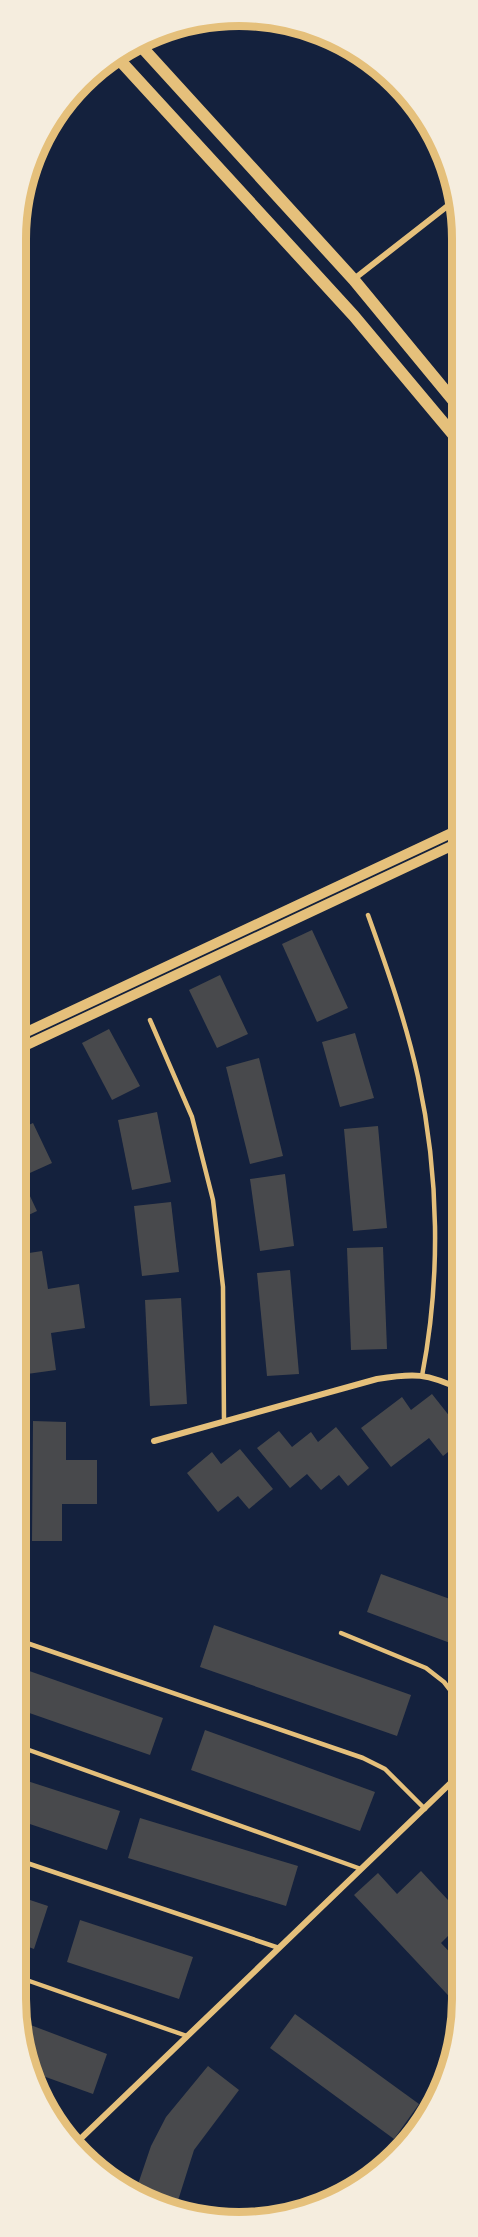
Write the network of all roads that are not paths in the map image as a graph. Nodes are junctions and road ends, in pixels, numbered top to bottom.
1 (143, 49) edge
2 (120, 61) edge
3 (450, 204) edge
4 (354, 280) junction
5 (452, 399) edge
6 (452, 433) edge
7 (452, 833) edge
8 (452, 846) edge
9 (368, 915) dead end
10 (150, 1020) dead end
11 (26, 1031) edge
12 (26, 1045) edge
13 (422, 1376) junction
14 (452, 1386) edge
15 (224, 1422) junction
16 (154, 1441) dead end
17 (341, 1633) dead end
18 (26, 1643) edge
19 (452, 1692) edge
20 (26, 1749) edge
21 (452, 1782) edge
22 (425, 1809) junction
23 (26, 1863) edge
24 (361, 1869) junction
25 (279, 1948) junction
26 (26, 1980) edge
27 (188, 2036) junction
28 (79, 2140) edge

1 - 4 main road
2 - 6 main road
3 - 4 street
4 - 5 main road
7 - 11 street
8 - 12 street
9 - 13 lane
10 - 15 lane
13 - 14 street
13 - 15 street
15 - 16 street
17 - 19 lane
18 - 22 lane
20 - 24 lane
21 - 22 street
22 - 24 street
23 - 25 lane
24 - 25 street
25 - 27 street
26 - 27 lane
27 - 28 street

